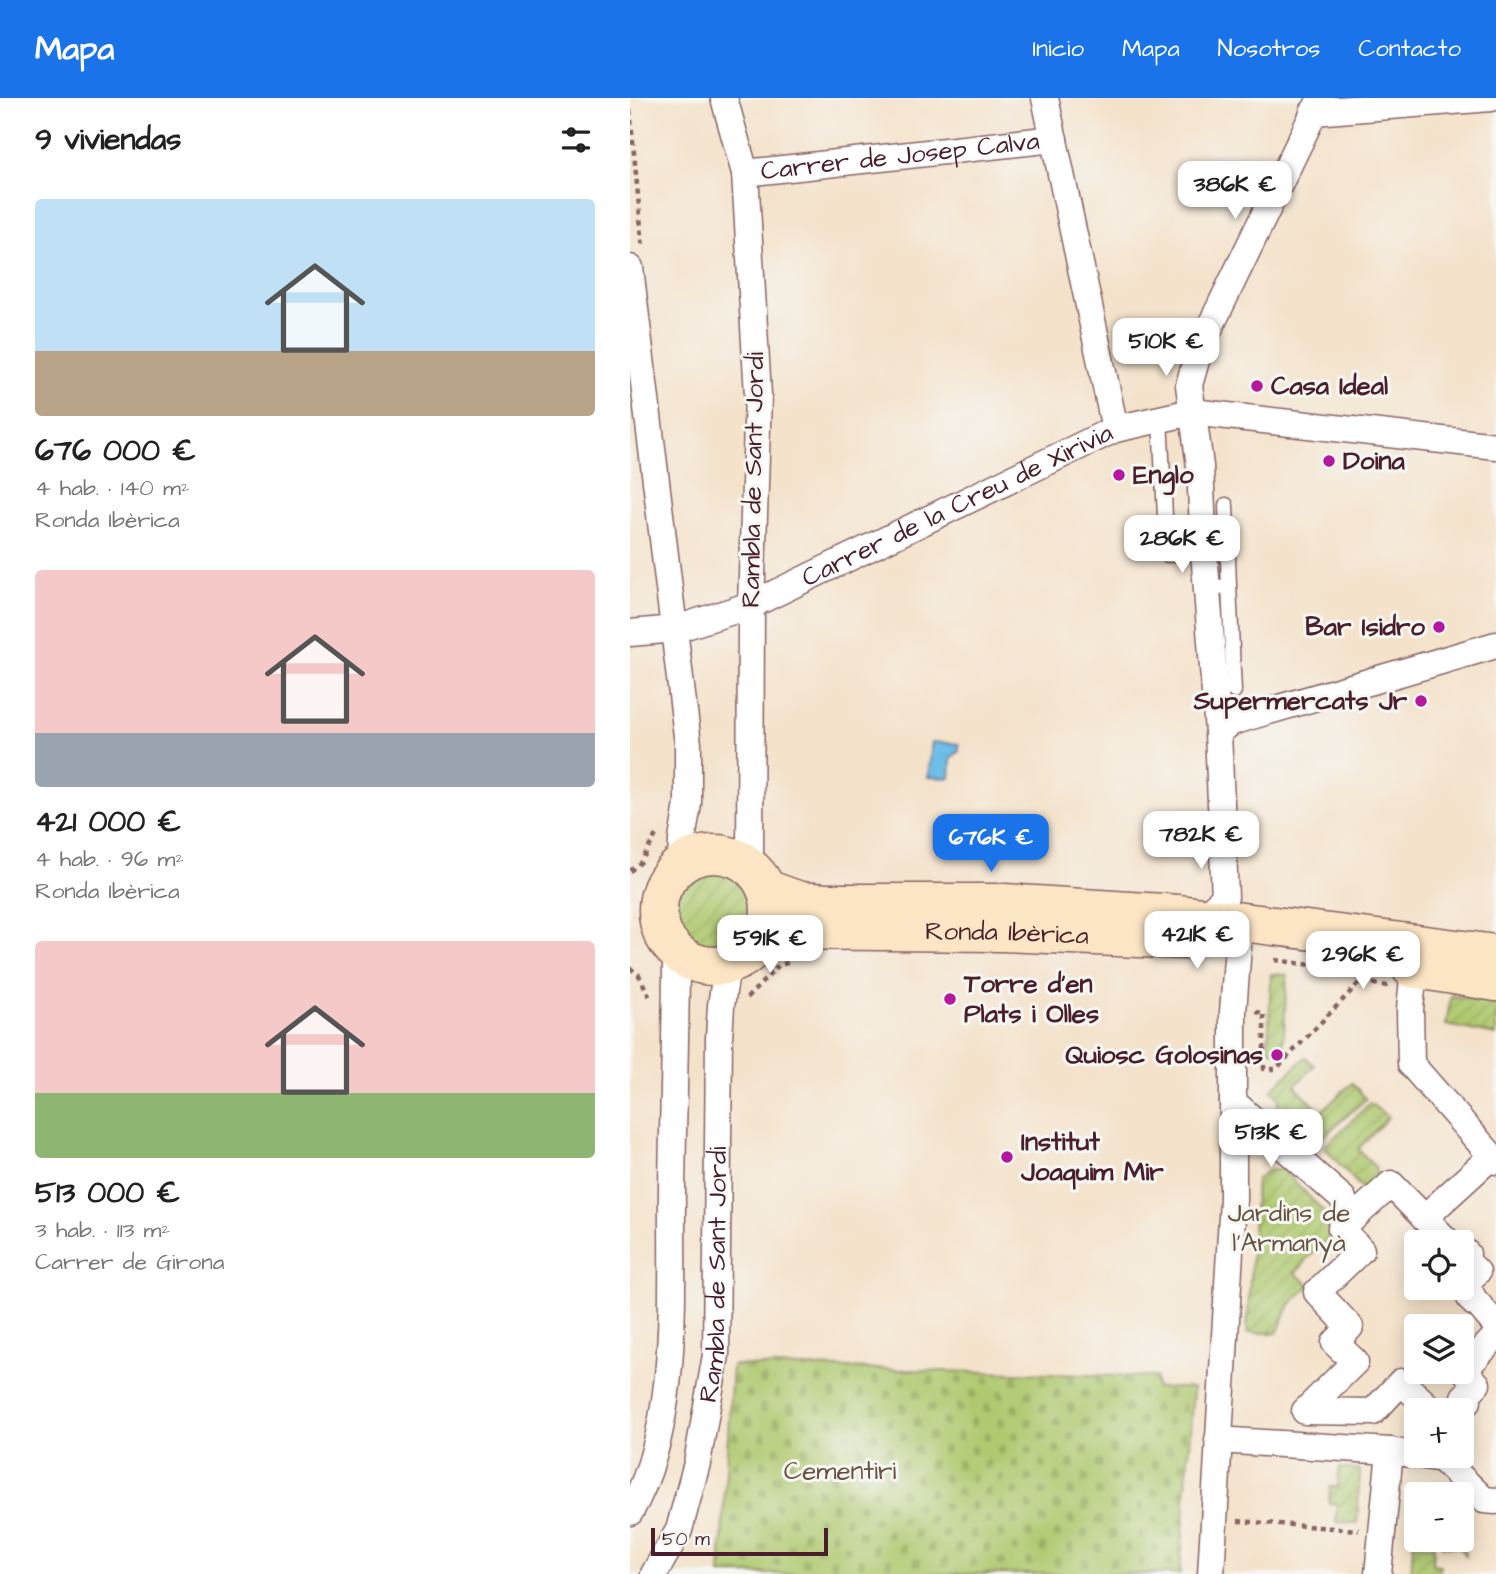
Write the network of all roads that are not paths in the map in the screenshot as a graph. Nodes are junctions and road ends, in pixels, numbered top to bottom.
1 (724, 98) edge
2 (1045, 98) edge
3 (1491, 98) edge
4 (1317, 105) edge
5 (1054, 139) junction
6 (745, 173) junction
7 (630, 268) edge
8 (1189, 385) junction
9 (1192, 412) junction
10 (638, 416) edge
11 (1160, 419) junction
12 (1115, 429) junction
13 (1496, 446) edge
14 (1226, 505) dead end
15 (1204, 552) junction
16 (1218, 587) junction
17 (751, 605) junction
18 (676, 629) junction
19 (630, 633) edge
20 (1496, 645) edge
21 (1234, 691) dead end
22 (1218, 732) junction
23 (758, 876) junction
24 (650, 881) edge
25 (1204, 916) junction
26 (767, 930) junction
27 (656, 938) edge
28 (1238, 946) junction
29 (1496, 954) edge
30 (727, 965) junction
31 (1414, 969) junction
32 (1496, 982) edge
33 (1233, 1102) junction
34 (1489, 1163) edge
35 (1343, 1199) dead end
36 (1423, 1218) junction
37 (1436, 1230) edge
38 (1472, 1300) edge
39 (1496, 1322) edge
40 (1496, 1336) edge
41 (1419, 1398) edge
42 (1465, 1398) edge
43 (1218, 1440) junction
44 (1403, 1453) edge
45 (1451, 1468) edge
46 (1496, 1501) edge
47 (630, 1513) edge
48 (654, 1574) edge
49 (1211, 1574) edge
50 (1378, 1574) edge

1 - 6 street, Rambla de Sant Jordi
2 - 5 street
3 - 4 street
4 - 8 street
5 - 6 street, Carrer de Josep Calva
5 - 12 street
6 - 17 street, Rambla de Sant Jordi
7 - 10 street
8 - 9 street
8 - 11 street
9 - 11 street, Carrer de la Creu de Xirivia
9 - 13 street, Carrer de la Creu de Xirivia
9 - 15 street
10 - 18 street
11 - 12 street, Carrer de la Creu de Xirivia
11 - 15 lane
12 - 17 street, Carrer de la Creu de Xirivia
14 - 16 lane
15 - 16 street
16 - 21 lane
16 - 22 street
17 - 18 street, Carrer de la Creu de Xirivia
17 - 23 street, Rambla de Sant Jordi
18 - 19 street, Carrer de la Creu de Xirivia
18 - 24 street
20 - 22 street
22 - 25 street
23 - 24 street
23 - 25 street, Ronda Ibèrica
23 - 26 street
24 - 27 street
25 - 29 street, Ronda Ibèrica
26 - 28 street, Ronda Ibèrica
26 - 30 street
27 - 30 street
27 - 47 street, Rambla de Sant Jordi
28 - 31 street, Ronda Ibèrica
28 - 33 street
30 - 48 street, Rambla de Sant Jordi
31 - 32 street, Ronda Ibèrica
31 - 34 street
33 - 35 street
33 - 43 street
34 - 36 street
36 - 37 street
36 - 41 street
38 - 39 street
40 - 42 street
43 - 44 street
43 - 49 street
44 - 50 street
45 - 46 street

